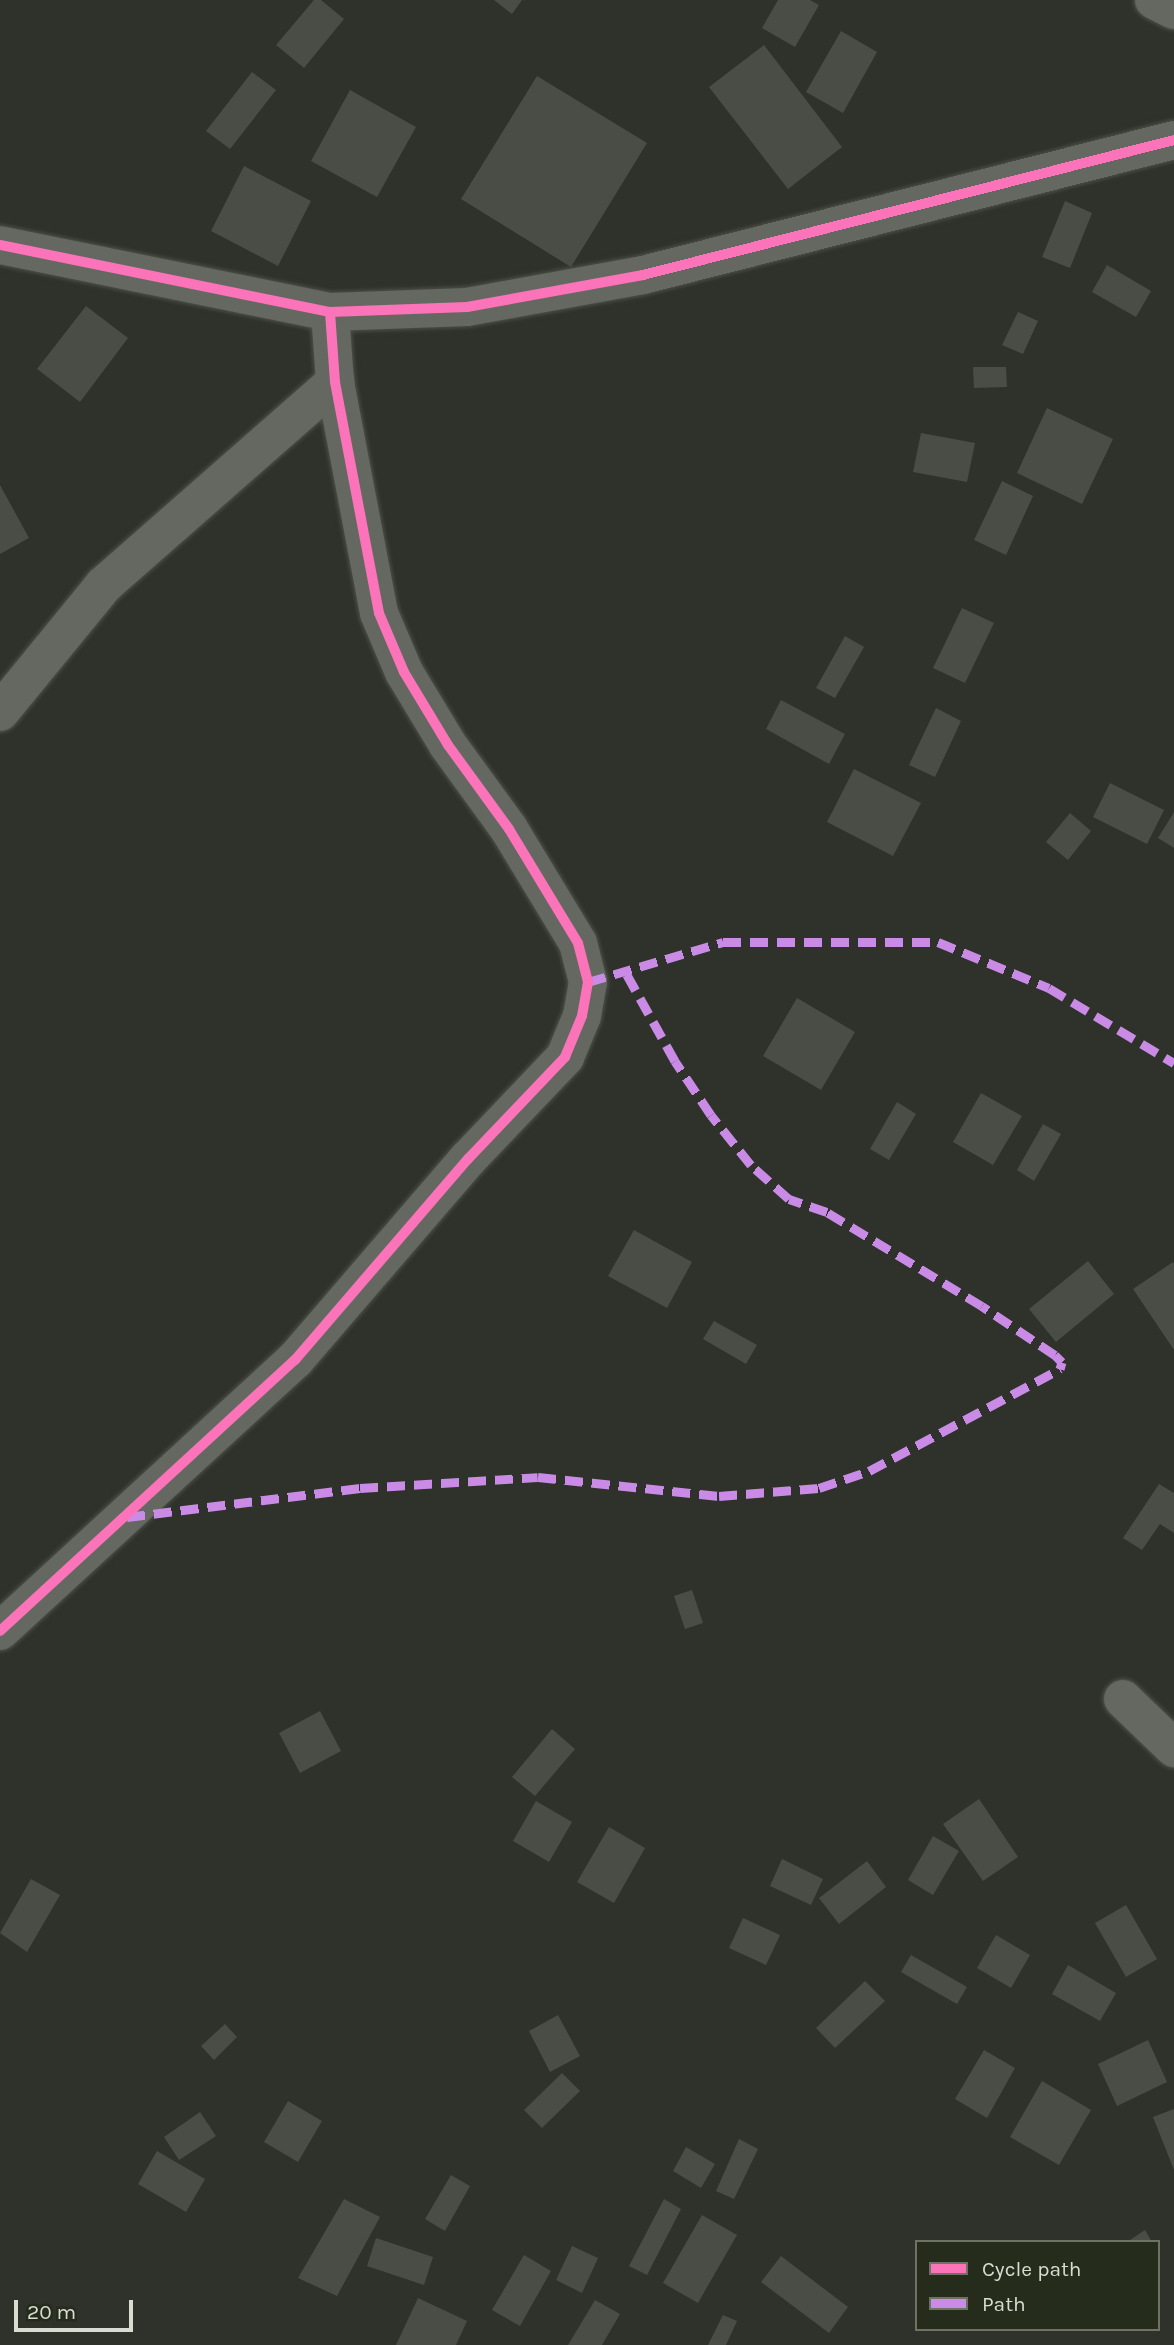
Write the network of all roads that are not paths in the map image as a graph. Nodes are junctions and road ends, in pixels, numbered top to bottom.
1 (1154, 0) edge
2 (1174, 10) edge
3 (1174, 140) edge
4 (0, 245) edge
5 (330, 312) junction
6 (335, 382) junction
7 (0, 712) edge
8 (0, 1632) edge
9 (1123, 1699) dead end
10 (1174, 1748) edge

1 - 2 street
3 - 5 street
4 - 5 street
5 - 6 street
6 - 7 street
6 - 8 street
9 - 10 street

